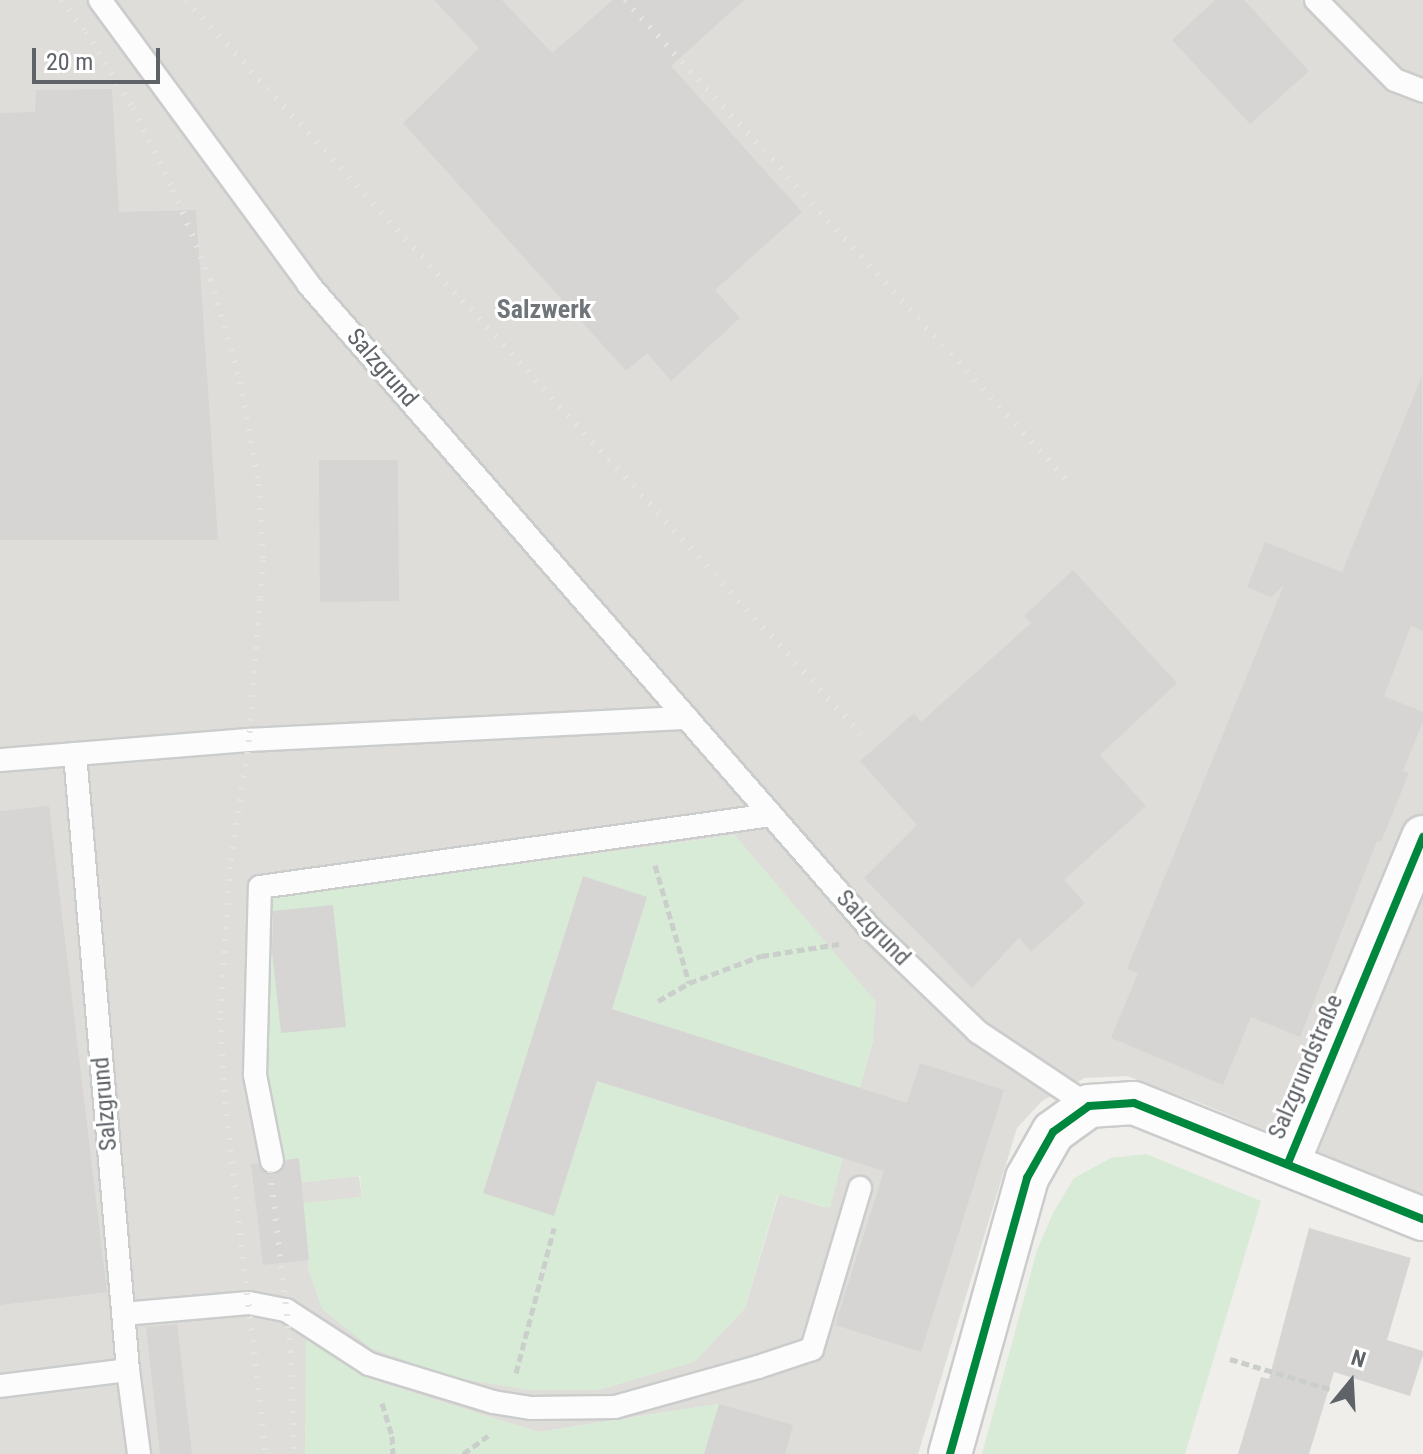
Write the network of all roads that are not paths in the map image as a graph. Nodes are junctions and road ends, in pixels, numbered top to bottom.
1 (100, 0) edge
2 (1316, 0) edge
3 (1423, 91) edge
4 (686, 718) junction
5 (75, 754) junction
6 (0, 760) edge
7 (771, 815) junction
8 (1423, 837) edge
9 (1089, 1106) junction
10 (272, 1161) dead end
11 (1288, 1163) junction
12 (860, 1188) dead end
13 (1423, 1219) edge
14 (123, 1314) junction
15 (128, 1370) junction
16 (0, 1386) edge
17 (139, 1454) edge
18 (950, 1454) edge

1 - 4 lane, Salzgrund
2 - 3 lane
4 - 5 lane
4 - 7 lane, Salzgrund
5 - 6 lane
5 - 14 lane, Salzgrund
7 - 9 lane, Salzgrund
7 - 10 lane
8 - 11 street, Salzgrundstraße
9 - 11 street, Salzgrundstraße
9 - 18 street
11 - 13 street
12 - 14 lane
14 - 15 lane, Salzgrund
15 - 16 lane
15 - 17 lane, Salzgrund

